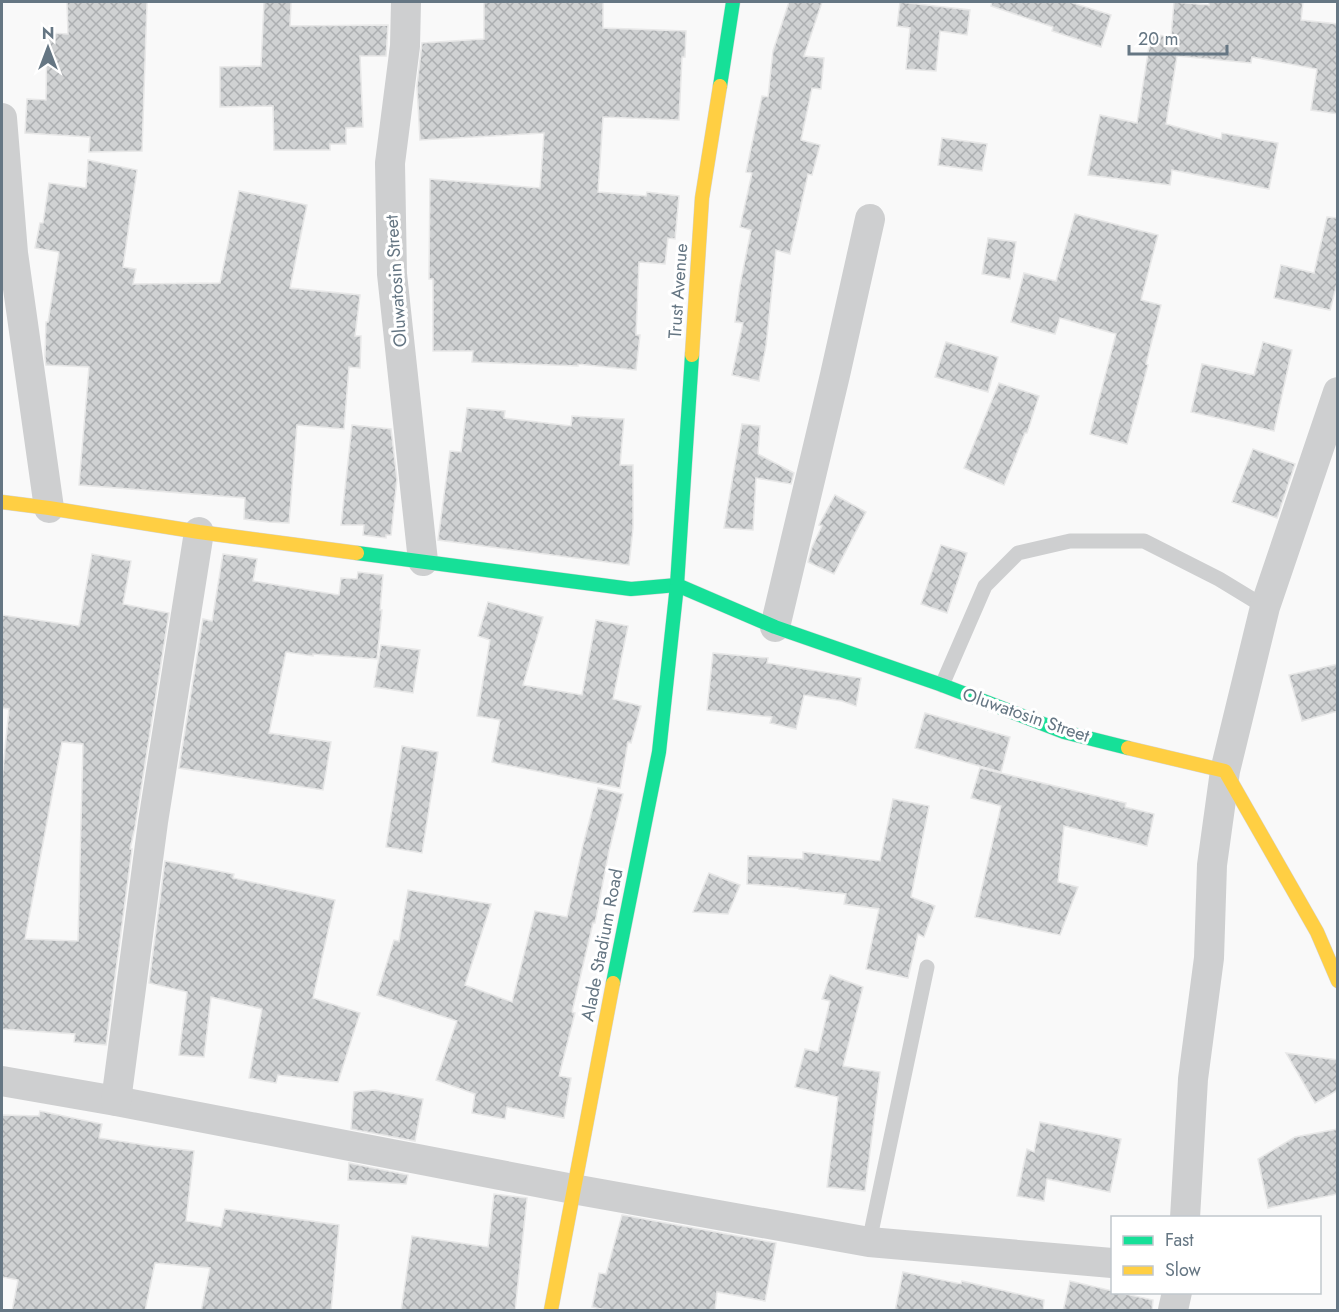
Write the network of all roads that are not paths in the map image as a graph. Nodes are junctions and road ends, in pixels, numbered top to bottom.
1 (406, 2) edge
2 (733, 2) edge
3 (2, 118) edge
4 (870, 219) dead end
5 (1338, 392) edge
6 (2, 502) edge
7 (49, 508) junction
8 (199, 532) junction
9 (423, 561) junction
10 (677, 585) junction
11 (1265, 607) junction
12 (775, 627) junction
13 (942, 686) junction
14 (1225, 771) junction
15 (927, 967) dead end
16 (1338, 981) edge
17 (2, 1081) edge
18 (116, 1101) junction
19 (573, 1189) junction
20 (1185, 1216) edge
21 (868, 1242) junction
22 (1111, 1263) edge
23 (1177, 1294) edge
24 (551, 1311) edge
25 (1173, 1311) edge

1 - 9 street, Oluwatosin Street
2 - 10 street, Trust Avenue
3 - 7 street
4 - 12 street
5 - 11 street
6 - 7 street
7 - 8 street
8 - 9 street
8 - 18 street
9 - 10 street
10 - 12 street, Oluwatosin Street
10 - 19 street, Alade Stadium Road
11 - 13 lane
11 - 14 street
12 - 13 street, Oluwatosin Street
13 - 14 street, Oluwatosin Street
14 - 16 street
14 - 20 street
15 - 21 lane
17 - 18 street
18 - 19 street
19 - 21 street
19 - 24 street, Alade Stadium Road
21 - 22 street
23 - 25 street

